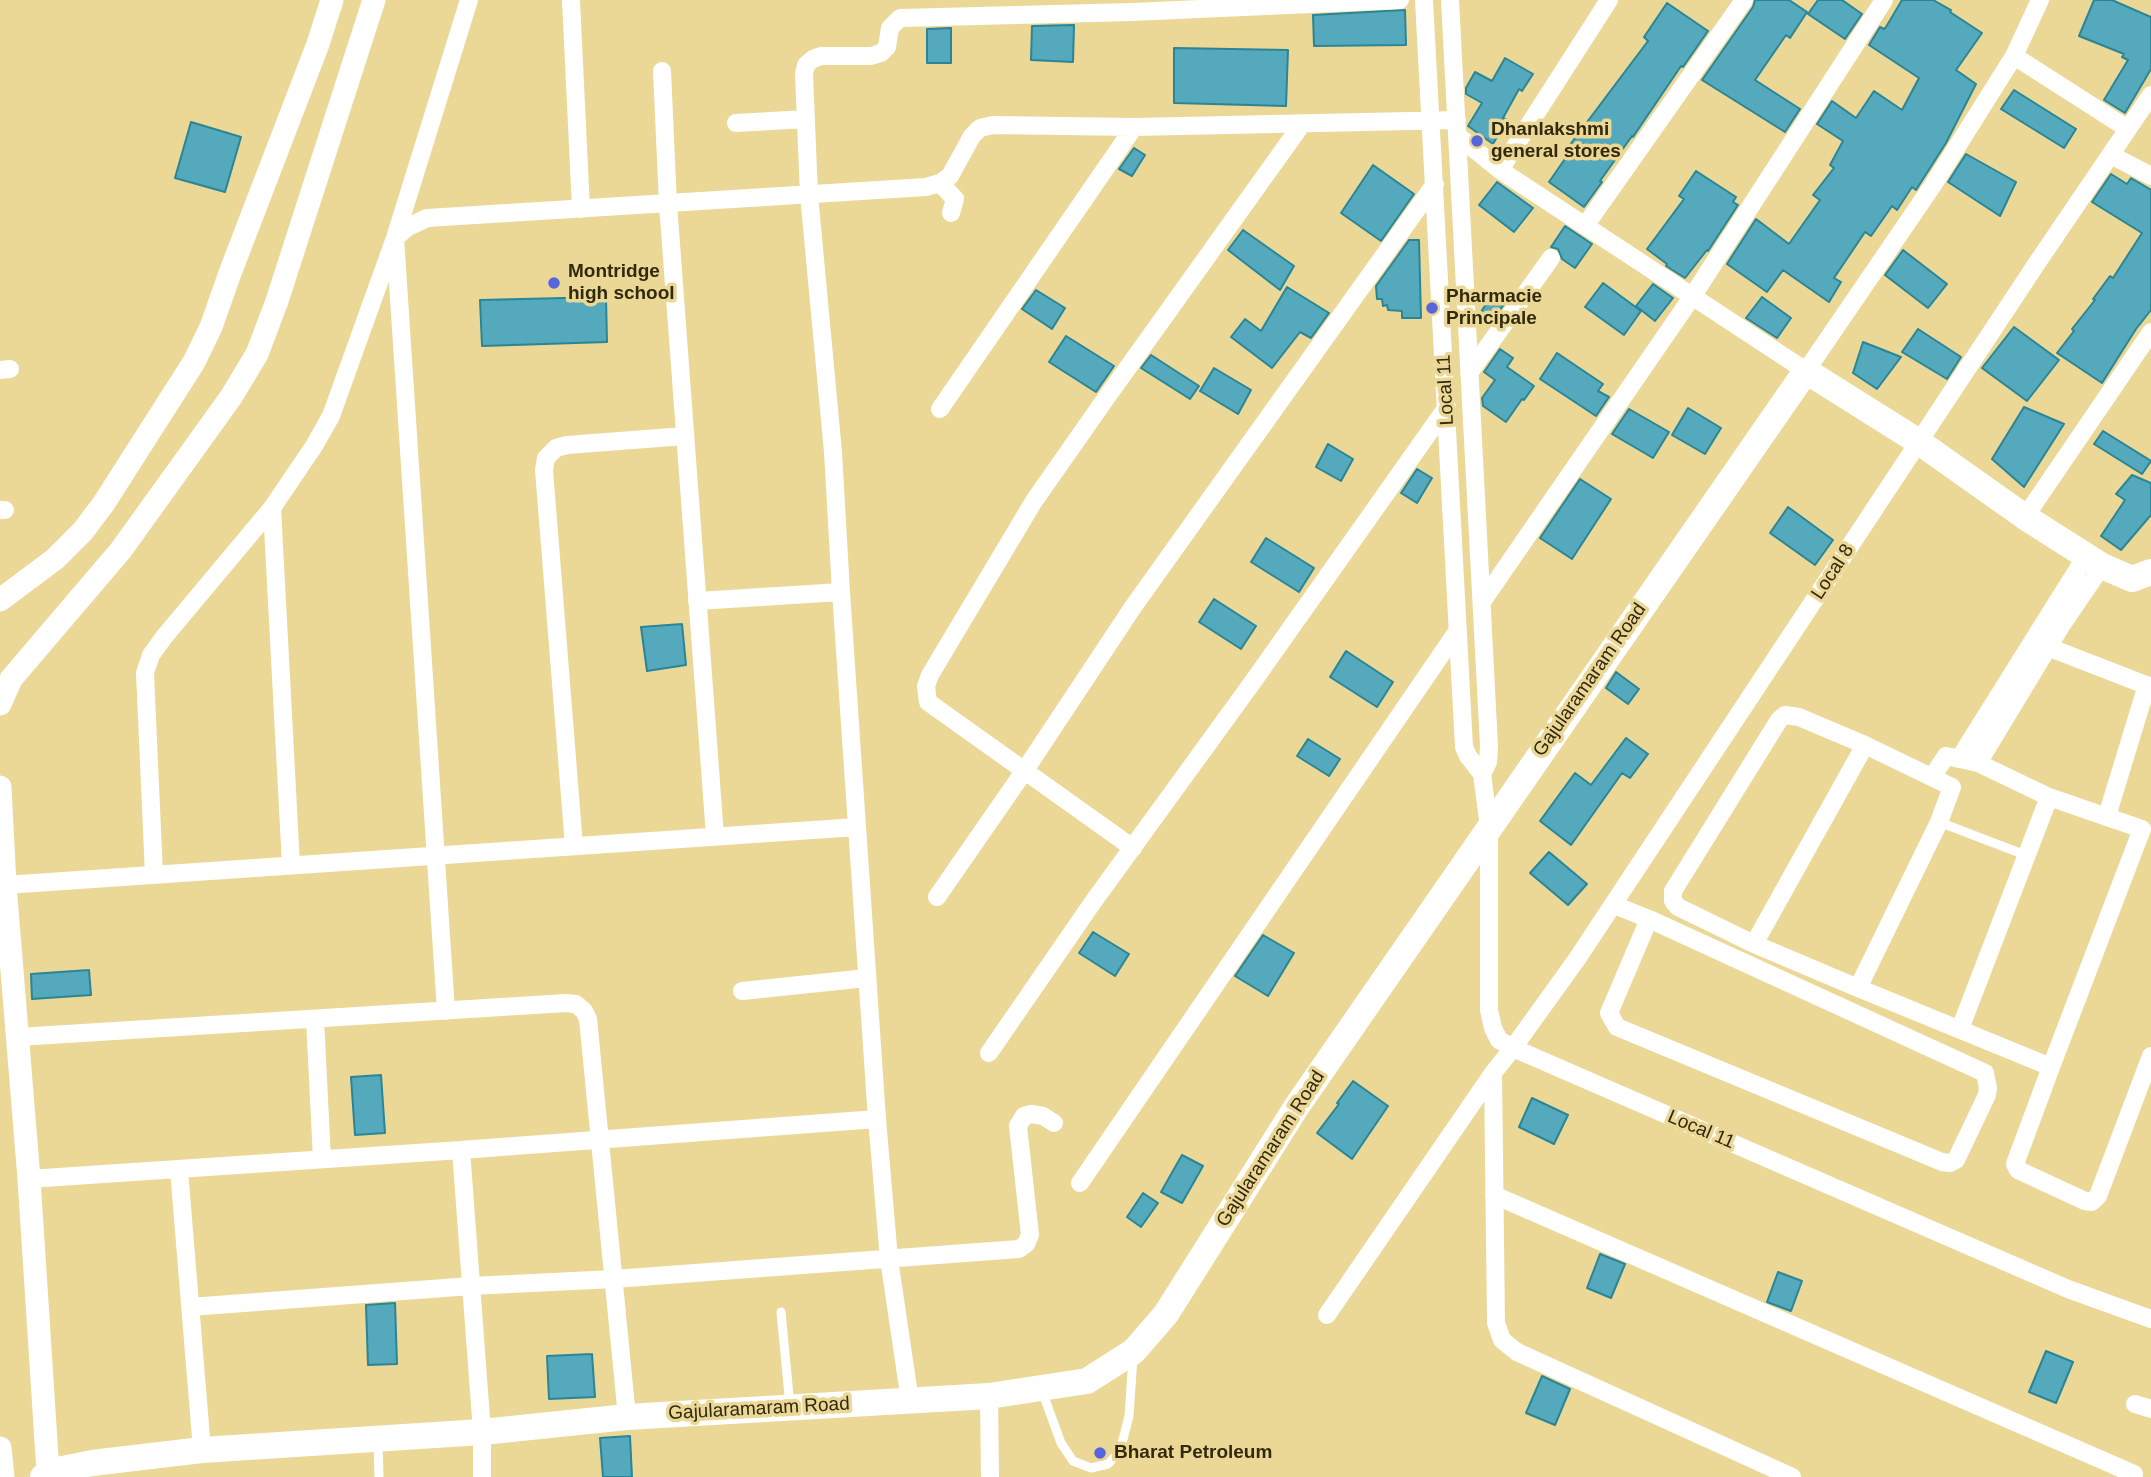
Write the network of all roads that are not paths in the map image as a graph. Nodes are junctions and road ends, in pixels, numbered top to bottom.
1 (332, 0) edge
2 (374, 0) edge
3 (469, 0) edge
4 (571, 0) edge
5 (1400, 0) edge
6 (1424, 0) edge
7 (1450, 0) edge
8 (1609, 0) edge
9 (1744, 0) edge
10 (1884, 0) edge
11 (2040, 0) edge
12 (1132, 6) edge
13 (2014, 56) junction
14 (662, 71) dead end
15 (2151, 95) edge
16 (806, 119) junction
17 (1431, 120) junction
18 (736, 123) dead end
19 (1302, 124) junction
20 (1134, 127) junction
21 (1457, 128) junction
22 (2128, 129) junction
23 (2110, 155) junction
24 (1500, 170) junction
25 (2151, 176) edge
26 (940, 183) junction
27 (1435, 184) junction
28 (809, 195) junction
29 (668, 204) junction
30 (581, 209) junction
31 (951, 213) dead end
32 (1585, 226) junction
33 (395, 238) junction
34 (1551, 258) dead end
35 (1692, 297) junction
36 (1468, 330) junction
37 (1443, 332) junction
38 (2151, 332) edge
39 (1806, 371) junction
40 (1469, 373) junction
41 (1447, 407) junction
42 (940, 409) dead end
43 (685, 436) junction
44 (1919, 442) junction
45 (272, 508) junction
46 (2025, 517) junction
47 (1480, 559) junction
48 (2094, 561) junction
49 (1455, 562) junction
50 (2145, 581) edge
51 (841, 592) junction
52 (0, 600) edge
53 (697, 601) junction
54 (1482, 602) junction
55 (1458, 630) junction
56 (2041, 644) junction
57 (2149, 686) edge
58 (0, 700) edge
59 (1865, 745) junction
60 (1959, 759) junction
61 (1978, 763) junction
62 (1025, 771) junction
63 (1482, 774) junction
64 (1932, 777) junction
65 (0, 787) edge
66 (2049, 797) junction
67 (2107, 816) junction
68 (1939, 822) junction
69 (857, 827) junction
70 (1489, 827) junction
71 (2146, 831) edge
72 (715, 836) junction
73 (574, 846) junction
74 (1133, 848) junction
75 (436, 855) junction
76 (2028, 856) junction
77 (291, 865) junction
78 (154, 875) junction
79 (5, 885) junction
80 (937, 897) dead end
81 (1614, 905) junction
82 (1649, 919) junction
83 (1754, 944) junction
84 (867, 978) junction
85 (1858, 988) junction
86 (742, 991) dead end
87 (446, 1011) junction
88 (315, 1019) junction
89 (1960, 1029) junction
90 (18, 1037) junction
91 (1513, 1048) junction
92 (989, 1053) dead end
93 (2151, 1056) edge
94 (2051, 1067) junction
95 (1493, 1073) junction
96 (877, 1119) junction
97 (1054, 1123) dead end
98 (601, 1139) junction
99 (461, 1150) junction
100 (322, 1159) junction
101 (179, 1170) junction
102 (29, 1179) junction
103 (1080, 1183) dead end
104 (1494, 1195) junction
105 (889, 1259) junction
106 (614, 1279) junction
107 (471, 1286) junction
108 (190, 1307) junction
109 (781, 1312) dead end
110 (1327, 1315) dead end
111 (2151, 1319) edge
112 (1134, 1351) junction
113 (1041, 1388) junction
114 (989, 1396) junction
115 (909, 1401) junction
116 (790, 1408) junction
117 (628, 1417) junction
118 (482, 1432) junction
119 (378, 1439) junction
120 (202, 1450) junction
121 (2134, 1474) dead end
122 (46, 1475) edge
123 (379, 1477) edge
124 (482, 1477) edge
125 (989, 1477) edge
126 (1792, 1477) edge

1 - 52 street
2 - 58 street
3 - 33 street
4 - 30 street
5 - 12 street
6 - 17 street, Local 11
7 - 21 street, Local 11
8 - 24 street
9 - 32 street
10 - 35 street
11 - 13 street
12 - 16 street
13 - 22 street
13 - 39 street
14 - 29 street
15 - 22 street, Local 8
16 - 18 street
16 - 28 street
17 - 19 street
17 - 21 street
17 - 27 street, Local 11
19 - 20 street
19 - 62 street
20 - 26 street
20 - 42 street
21 - 24 street
21 - 36 street, Local 11
22 - 23 street, Local 8
23 - 25 street
23 - 44 street, Local 8
24 - 32 street
26 - 28 street
26 - 31 street
27 - 37 street, Local 11
27 - 62 street
28 - 29 street
28 - 51 street
29 - 30 street
29 - 43 street
30 - 33 street
32 - 35 street
33 - 45 street
33 - 75 street
34 - 40 street
35 - 39 street
35 - 54 street
36 - 37 street
36 - 40 street, Local 11
37 - 41 street, Local 11
38 - 46 street
39 - 44 main road
39 - 70 main road, Gajularamaram Road
40 - 47 street, Local 11
41 - 49 street, Local 11
41 - 74 street
43 - 53 street
43 - 73 street
44 - 46 main road
44 - 81 street, Local 8
45 - 77 street
45 - 78 street
46 - 48 main road
47 - 49 street
47 - 54 street, Local 11
48 - 50 main road
48 - 56 street
49 - 55 street, Local 11
51 - 53 street
51 - 69 street
53 - 72 street
54 - 63 street, Local 11
55 - 63 street, Local 11
55 - 103 street
56 - 57 street
56 - 60 street
56 - 61 street
57 - 67 street
59 - 64 street
59 - 83 street
59 - 83 street
60 - 61 street
60 - 64 street
61 - 66 street
62 - 74 street
62 - 80 street
63 - 70 street, Local 11
64 - 68 street
65 - 79 street
66 - 67 street
66 - 76 street
67 - 71 street
68 - 76 lane
68 - 85 street
69 - 72 street
69 - 84 street
70 - 91 street, Local 11
70 - 112 main road, Gajularamaram Road
71 - 94 street
72 - 73 street
73 - 75 street
74 - 92 street
75 - 77 street
75 - 87 street
76 - 89 street
77 - 78 street
78 - 79 street
79 - 90 street
81 - 82 street
81 - 91 street, Local 8
82 - 82 street
83 - 85 street
84 - 86 street
84 - 96 street
85 - 89 street
87 - 88 street
87 - 98 street
88 - 90 street
88 - 100 street
89 - 94 street
90 - 102 street
91 - 95 street, Local 8
91 - 111 street, Local 11
93 - 94 street
95 - 104 street
95 - 110 street, Local 8
96 - 98 street
96 - 105 street
97 - 105 street
98 - 99 street
98 - 106 street
99 - 100 street
99 - 107 street
100 - 101 street
101 - 102 street
101 - 108 street
102 - 122 street
104 - 121 street
104 - 126 street
105 - 106 street
105 - 115 street
106 - 107 street
106 - 117 street
107 - 108 street
107 - 118 street
108 - 120 street
109 - 116 lane
112 - 113 main road, Gajularamaram Road
112 - 113 lane
113 - 114 main road, Gajularamaram Road
114 - 115 main road, Gajularamaram Road
114 - 125 street
115 - 116 main road, Gajularamaram Road
116 - 117 main road, Gajularamaram Road
117 - 118 main road, Gajularamaram Road
118 - 119 main road, Gajularamaram Road
118 - 124 street
119 - 120 main road, Gajularamaram Road
119 - 123 lane
120 - 122 main road, Gajularamaram Road

